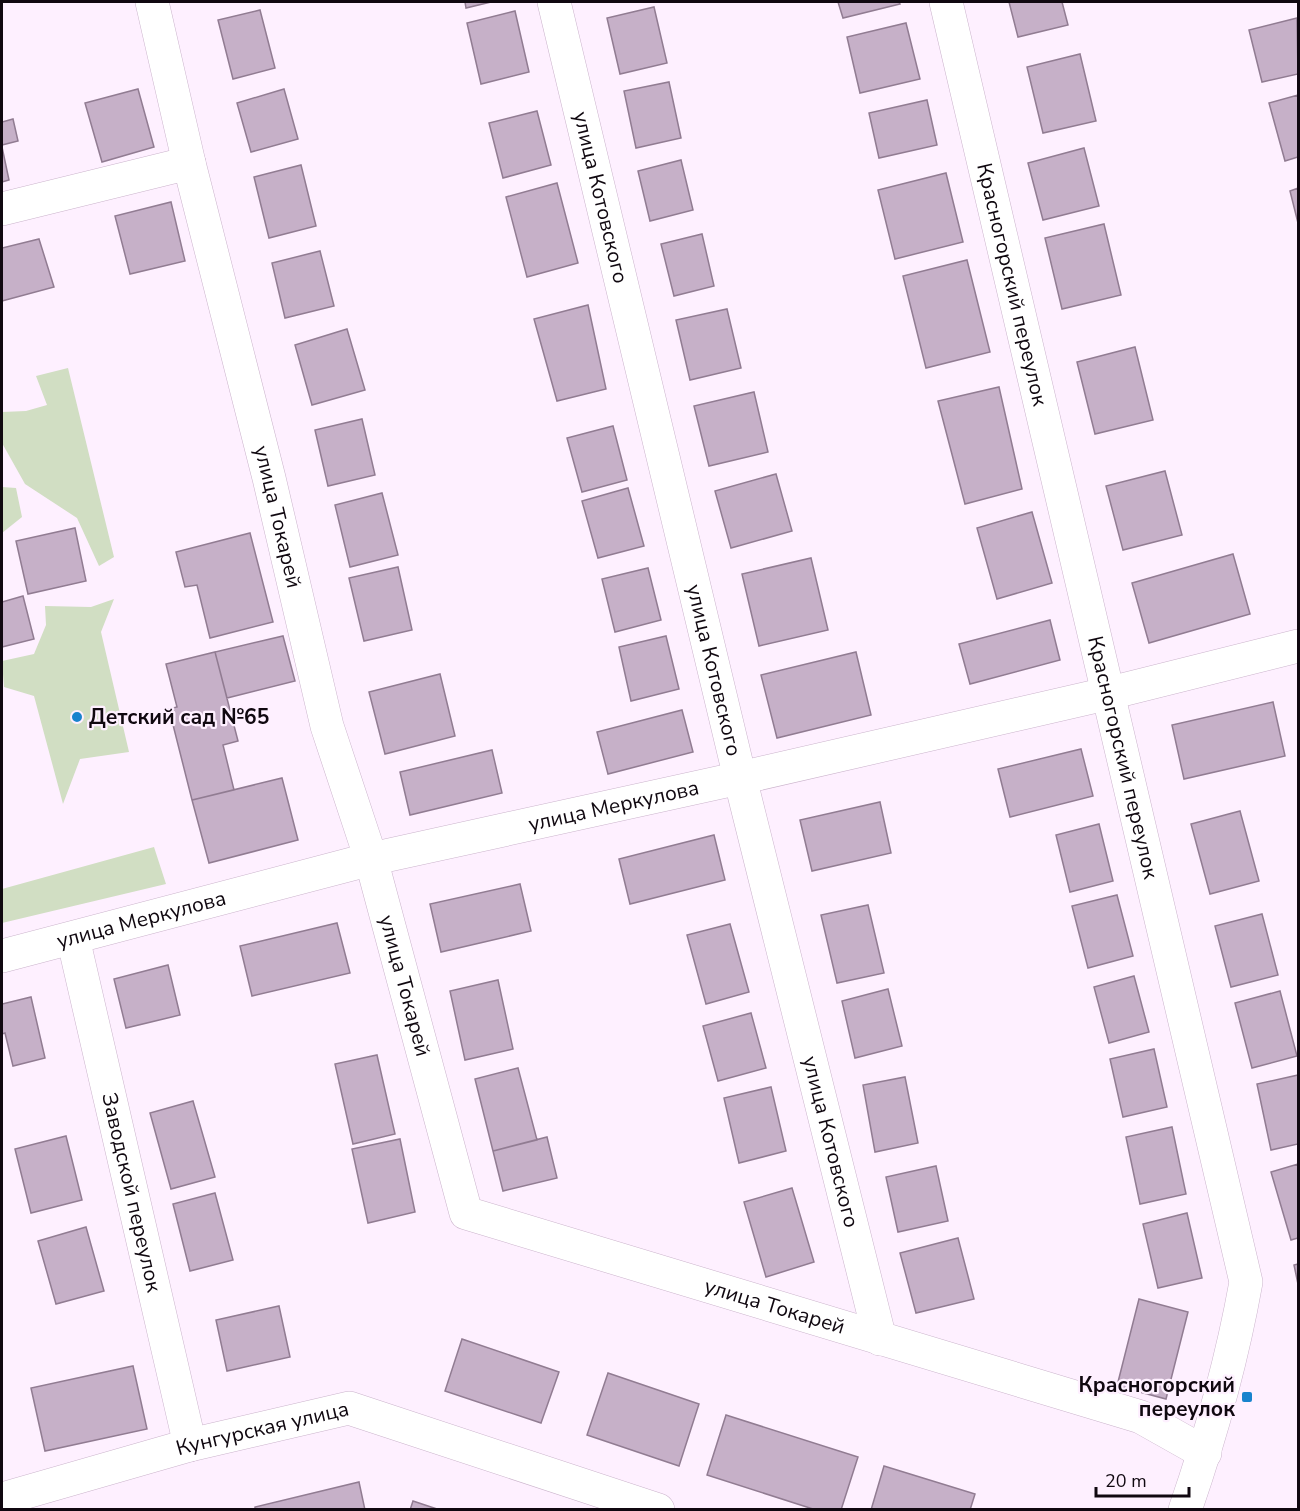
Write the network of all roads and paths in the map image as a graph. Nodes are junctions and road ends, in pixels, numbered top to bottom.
1 (152, 2) edge
2 (554, 2) edge
3 (946, 2) edge
4 (189, 163) junction
5 (2, 209) edge
6 (1299, 646) edge
7 (1110, 693) junction
8 (740, 778) junction
9 (371, 859) junction
10 (73, 938) junction
11 (2, 956) edge
12 (880, 1339) junction
13 (190, 1445) junction
14 (1205, 1454) junction
15 (2, 1499) edge
16 (658, 1509) edge
17 (1185, 1509) edge

1 - 4 street, улица Токарей
2 - 8 street, улица Котовского
3 - 7 street, Красногорский переулок
4 - 5 street
4 - 9 street, улица Токарей
6 - 7 street, улица Меркулова
7 - 8 street, улица Меркулова
7 - 14 street, Красногорский переулок
8 - 9 street, улица Меркулова
8 - 12 street, улица Котовского
9 - 10 street, улица Меркулова
9 - 12 street, улица Токарей
10 - 11 street, улица Меркулова
10 - 13 street, Заводской переулок
12 - 14 street, улица Токарей
13 - 15 street, Кунгурская улица
13 - 16 street, Кунгурская улица
14 - 17 street, Красногорский переулок

